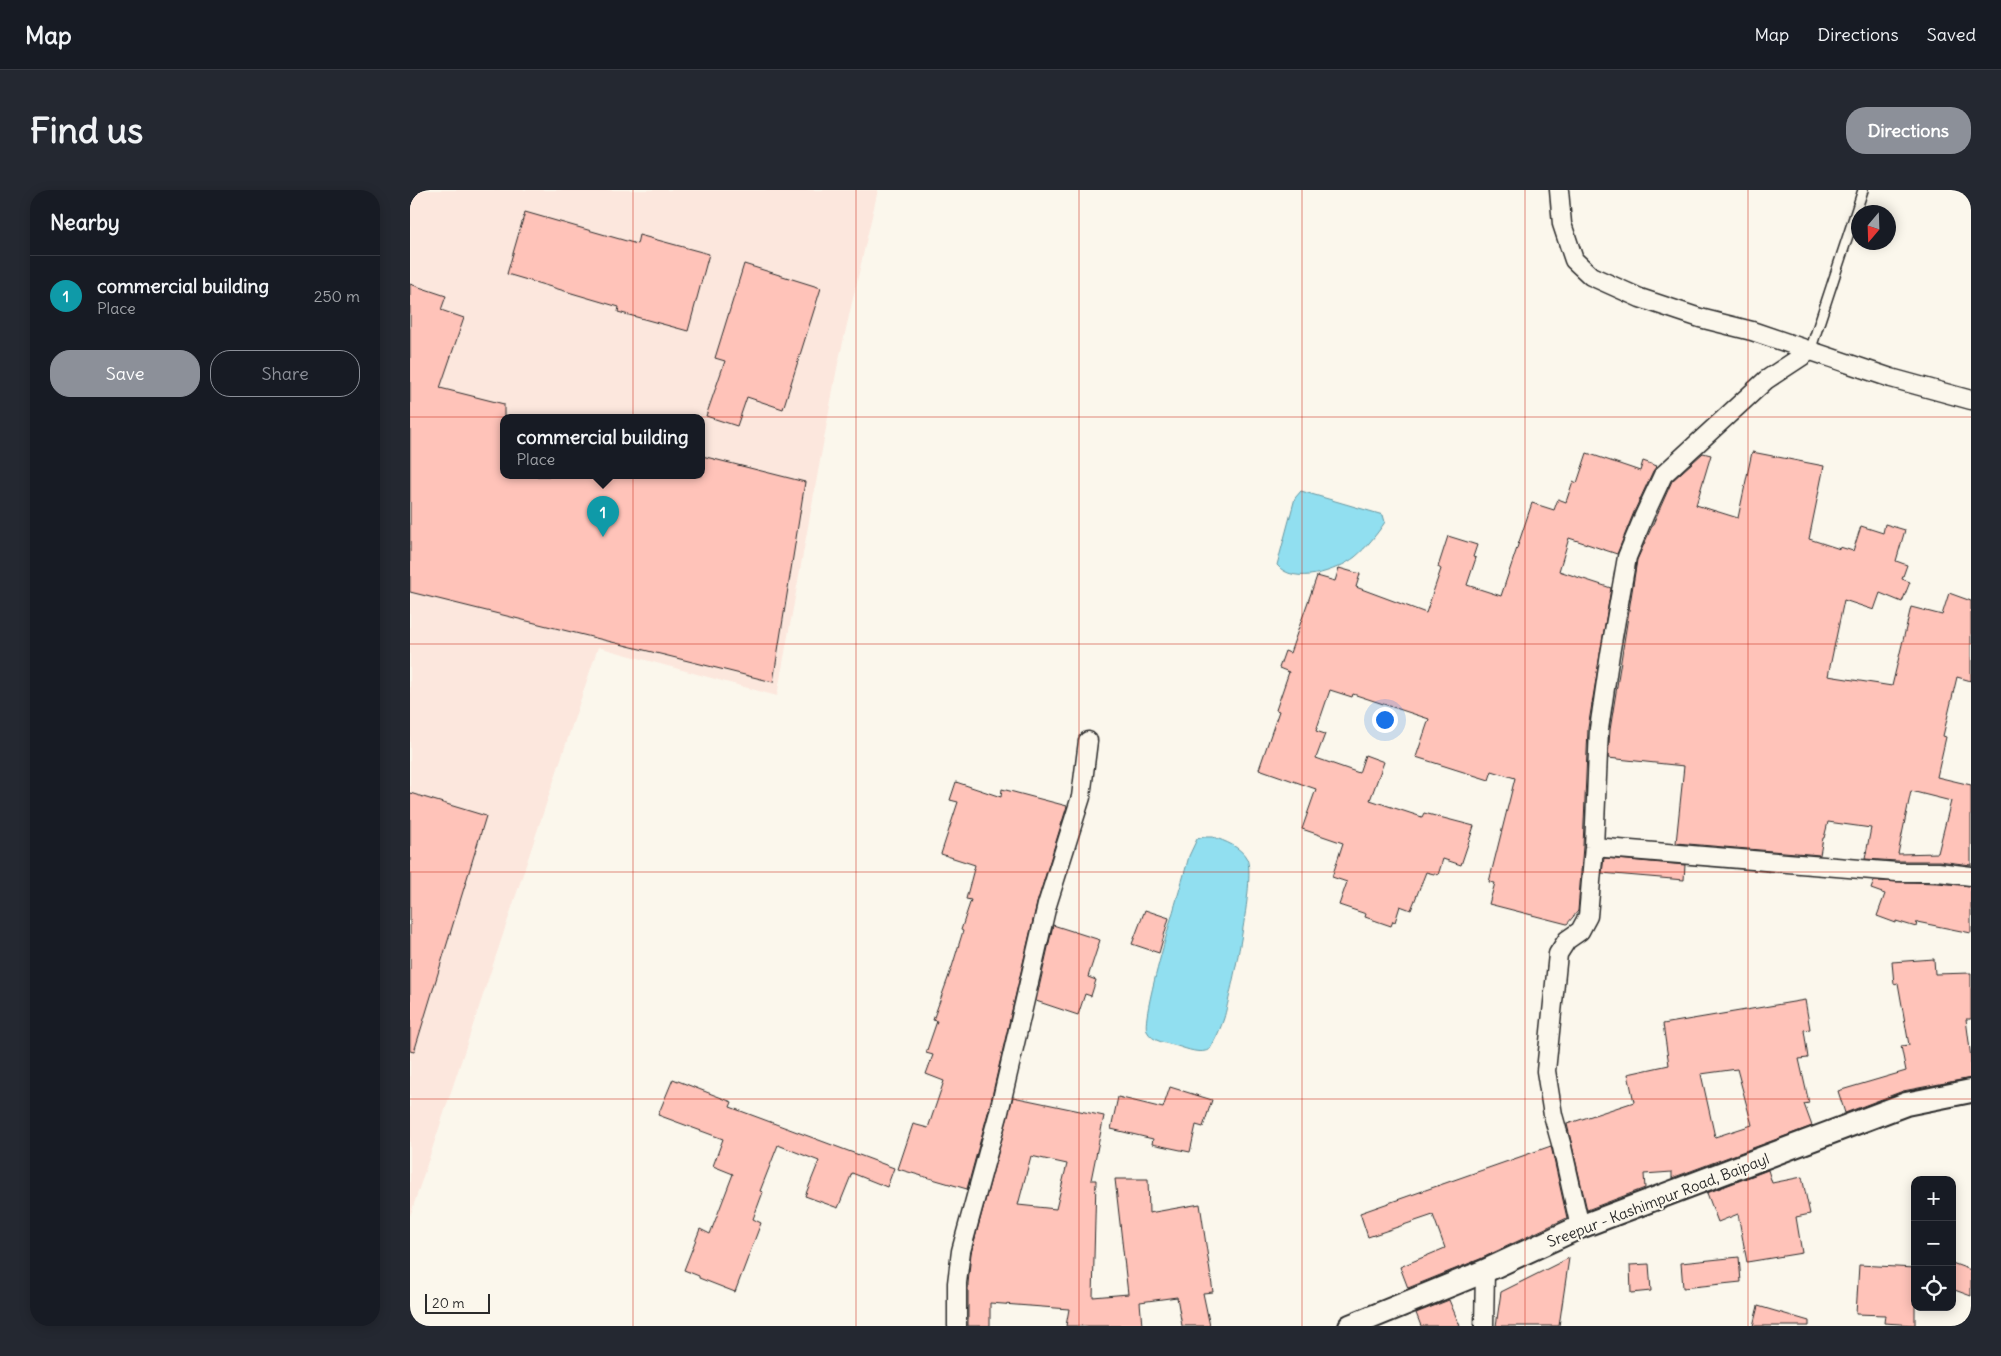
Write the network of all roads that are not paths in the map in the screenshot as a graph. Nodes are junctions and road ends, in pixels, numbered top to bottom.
1 (1559, 190) edge
2 (1863, 190) edge
3 (1810, 351) junction
4 (1971, 400) edge
5 (1088, 741) dead end
6 (1594, 847) junction
7 (1971, 876) edge
8 (1971, 1091) edge
9 (1580, 1228) junction
10 (1485, 1271) junction
11 (956, 1326) edge
12 (1350, 1326) edge
13 (1484, 1326) edge

1 - 3 street
2 - 3 lane
3 - 4 street
3 - 6 street
5 - 11 street
6 - 7 street
6 - 9 street
8 - 9 street, Sreepur - Kashimpur Road, Baipayl
9 - 10 street, Sreepur - Kashimpur Road, Baipayl
10 - 12 street, Sreepur - Kashimpur Road, Baipayl
10 - 13 street

